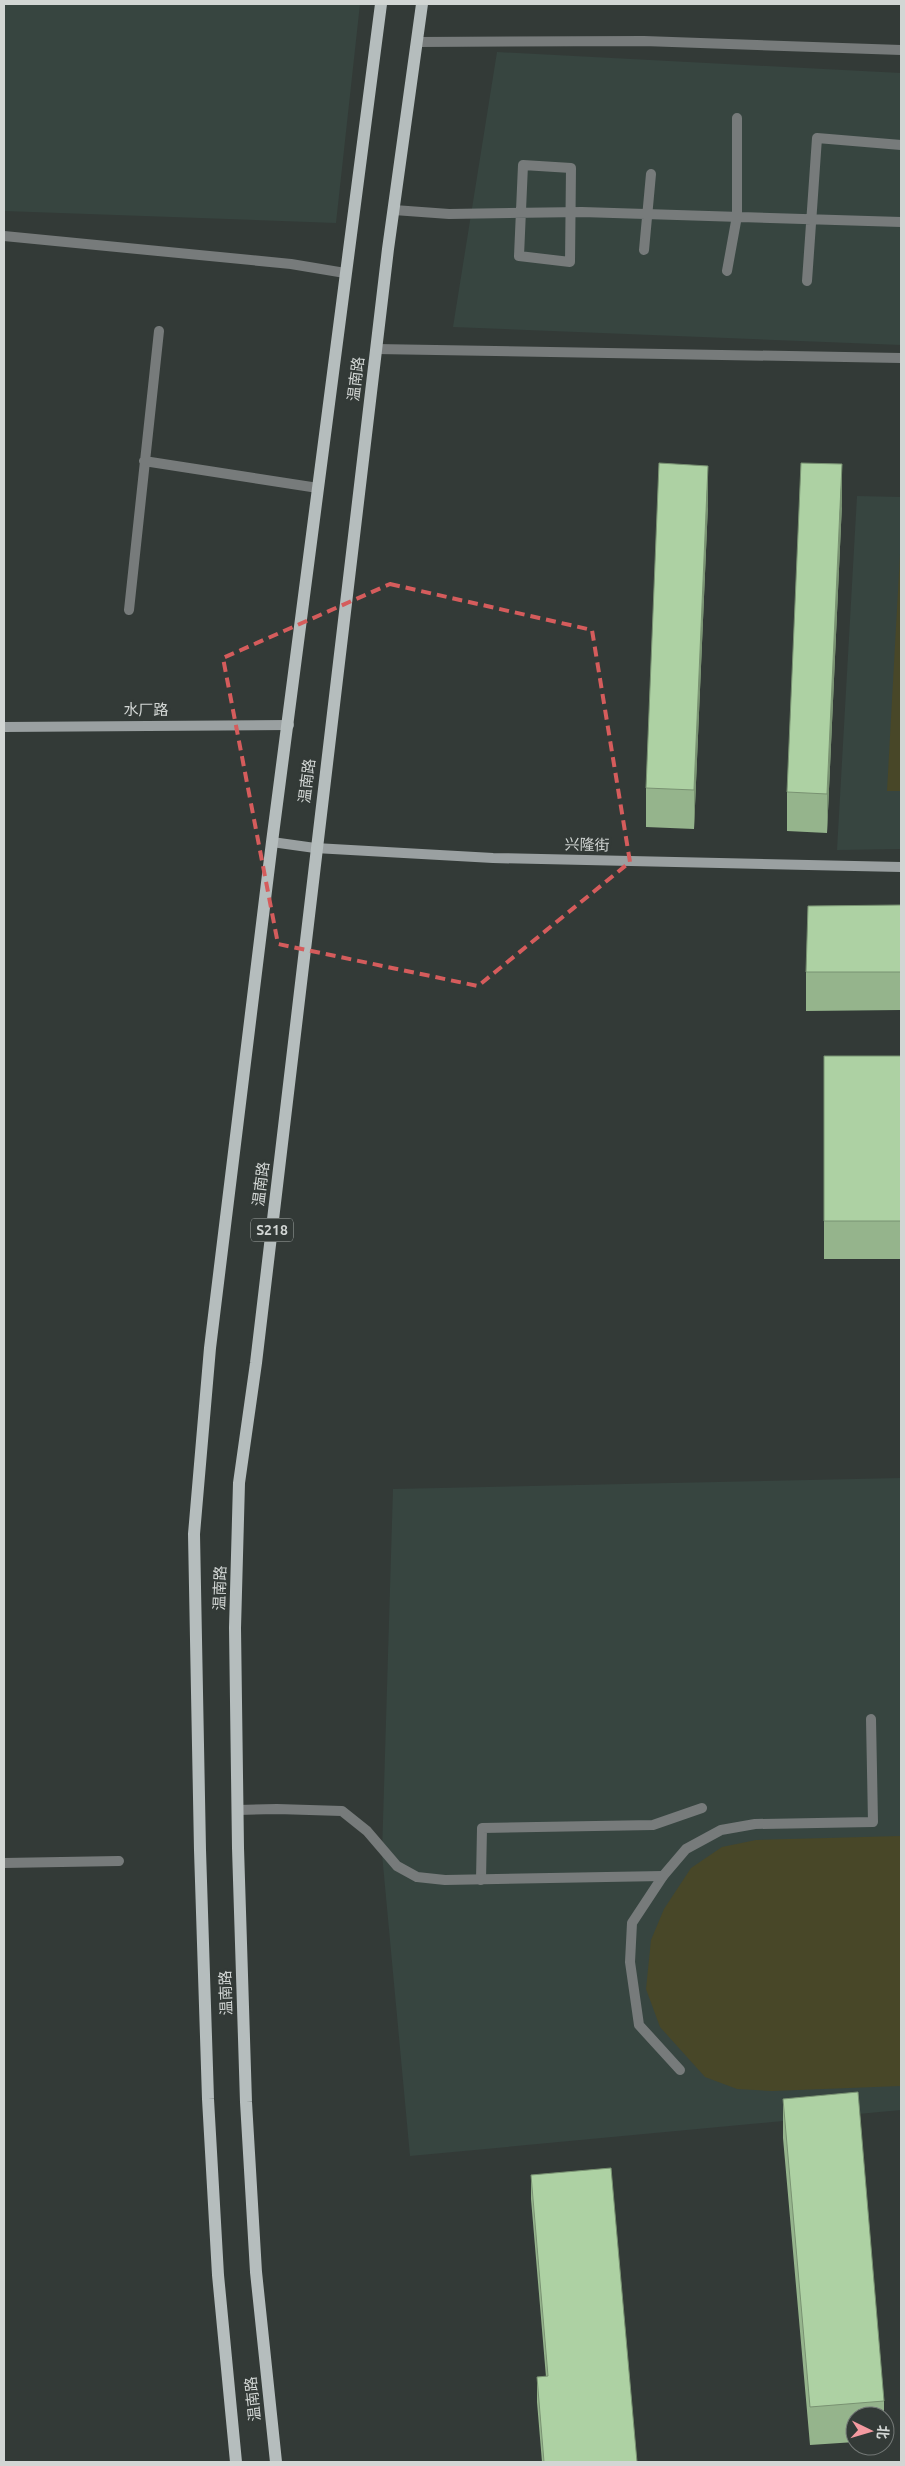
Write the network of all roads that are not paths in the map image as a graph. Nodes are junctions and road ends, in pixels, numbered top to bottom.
1 (381, 4) edge
2 (422, 4) edge
3 (418, 42) junction
4 (901, 50) edge
5 (737, 118) dead end
6 (901, 145) edge
7 (651, 174) dead end
8 (394, 210) junction
9 (572, 212) junction
10 (519, 214) junction
11 (648, 214) junction
12 (737, 216) junction
13 (811, 219) junction
14 (901, 222) edge
15 (4, 236) edge
16 (644, 250) dead end
17 (727, 271) dead end
18 (345, 273) junction
19 (807, 281) dead end
20 (159, 331) dead end
21 (376, 349) junction
22 (901, 358) edge
23 (144, 461) junction
24 (318, 488) junction
25 (129, 610) dead end
26 (289, 725) junction
27 (4, 727) edge
28 (272, 842) junction
29 (316, 848) junction
30 (901, 867) edge
31 (871, 1719) dead end
32 (702, 1808) dead end
33 (238, 1810) junction
34 (119, 1861) dead end
35 (4, 1863) edge
36 (663, 1876) junction
37 (481, 1880) junction
38 (680, 2070) dead end
39 (236, 2462) edge
40 (276, 2462) edge

1 - 18 main road, 温南路
2 - 3 main road, 温南路 / S218
3 - 4 street
3 - 8 main road, 温南路 / S218
5 - 12 street
6 - 13 street
7 - 11 street
8 - 10 street
8 - 21 main road, 温南路 / S218
9 - 10 street
9 - 10 street
9 - 10 street
9 - 11 street
11 - 12 street
11 - 16 street
12 - 13 street
12 - 17 street
13 - 14 street
13 - 19 street
15 - 18 street
18 - 24 main road, 温南路
20 - 23 street
21 - 22 street
21 - 29 main road, 温南路 / S218
23 - 24 street
23 - 25 street
24 - 26 main road, 温南路
26 - 27 street, 水厂路
26 - 28 main road, 温南路
28 - 29 street, 兴隆街
28 - 39 main road, 温南路
29 - 30 street, 兴隆街
29 - 33 main road, 温南路 / S218
31 - 36 street
32 - 37 street
33 - 37 street
33 - 40 main road, 温南路 / S218
34 - 35 street
36 - 37 street
36 - 38 street

